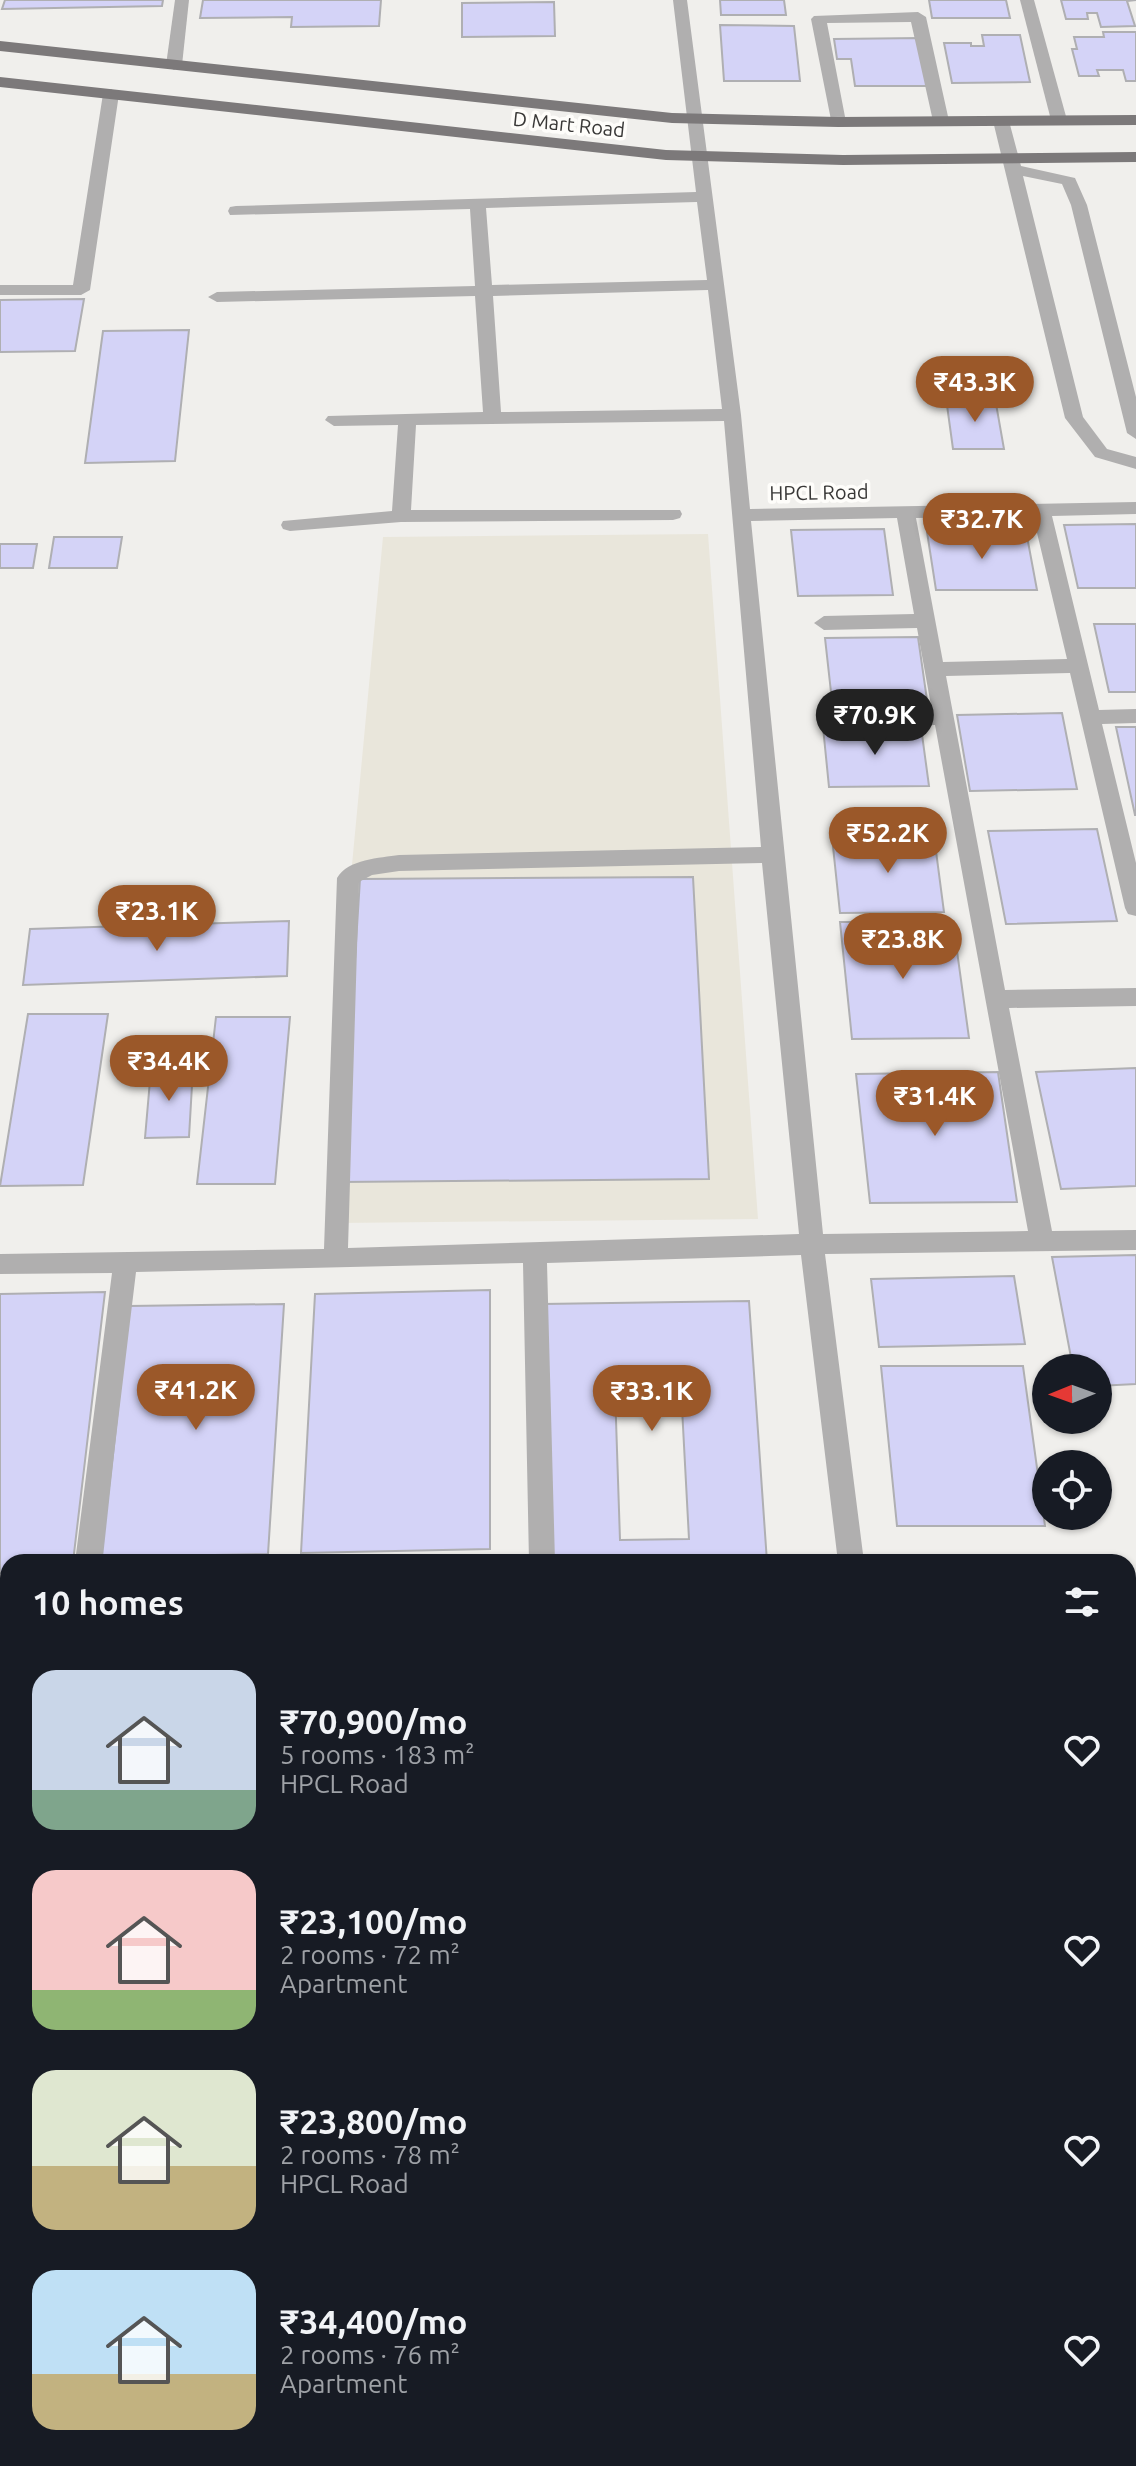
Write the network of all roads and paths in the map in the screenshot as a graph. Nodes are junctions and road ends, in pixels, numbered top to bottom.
1 (182, 0) edge
2 (680, 0) edge
3 (1027, 0) edge
4 (0, 46) edge
5 (174, 65) junction
6 (0, 82) edge
7 (111, 94) junction
8 (695, 119) junction
9 (1059, 120) junction
10 (1136, 120) edge
11 (941, 121) junction
12 (1001, 121) junction
13 (838, 122) junction
14 (699, 156) junction
15 (1136, 157) edge
16 (1010, 164) junction
17 (703, 197) junction
18 (478, 205) junction
19 (236, 211) dead end
20 (716, 285) junction
21 (0, 290) edge
22 (483, 291) junction
23 (217, 297) dead end
24 (732, 415) junction
25 (492, 417) junction
26 (407, 418) junction
27 (334, 420) dead end
28 (1136, 433) edge
29 (1136, 463) edge
30 (1136, 508) edge
31 (1041, 510) junction
32 (905, 512) junction
33 (673, 514) dead end
34 (743, 515) junction
35 (401, 516) junction
36 (290, 525) dead end
37 (925, 621) junction
38 (824, 623) dead end
39 (1079, 666) junction
40 (934, 669) junction
41 (1136, 716) edge
42 (1089, 717) junction
43 (943, 718) junction
44 (840, 719) dead end
45 (772, 855) junction
46 (1136, 908) edge
47 (1136, 997) edge
48 (996, 999) junction
49 (1136, 1240) edge
50 (1042, 1243) junction
51 (812, 1244) junction
52 (535, 1254) junction
53 (336, 1259) junction
54 (125, 1263) junction
55 (0, 1264) edge
56 (89, 1554) edge
57 (542, 1554) edge
58 (850, 1554) edge

1 - 5 street
2 - 8 street
3 - 9 street
4 - 5 main road, D Mart Road
5 - 8 main road, D Mart Road
6 - 7 main road, D Mart Road
7 - 14 main road, D Mart Road
7 - 21 street
8 - 13 main road, D Mart Road
8 - 14 street
9 - 10 main road, D Mart Road
9 - 12 main road, D Mart Road
11 - 12 main road, D Mart Road
11 - 13 main road, D Mart Road
11 - 13 street
12 - 16 street
14 - 16 main road, D Mart Road
14 - 17 street
15 - 16 main road, D Mart Road
16 - 28 street
16 - 29 street
17 - 18 street
17 - 20 street
18 - 19 street
18 - 22 street
20 - 22 street
20 - 24 street
22 - 23 street
22 - 25 street
24 - 25 street
24 - 34 street
25 - 26 street
26 - 27 street
26 - 35 street
30 - 31 street, HPCL Road
31 - 32 street, HPCL Road
31 - 39 street
32 - 34 street, HPCL Road
32 - 37 street
33 - 35 street
34 - 45 street
35 - 36 street
37 - 38 street
37 - 40 street
39 - 40 street
39 - 42 street
40 - 43 street
41 - 42 street
42 - 46 street
43 - 44 street
43 - 48 street
45 - 51 street
45 - 53 street
47 - 48 street
48 - 50 street
49 - 50 street
50 - 51 street
51 - 52 street
51 - 58 street
52 - 53 street
52 - 57 street
53 - 54 street
54 - 55 street
54 - 56 street

